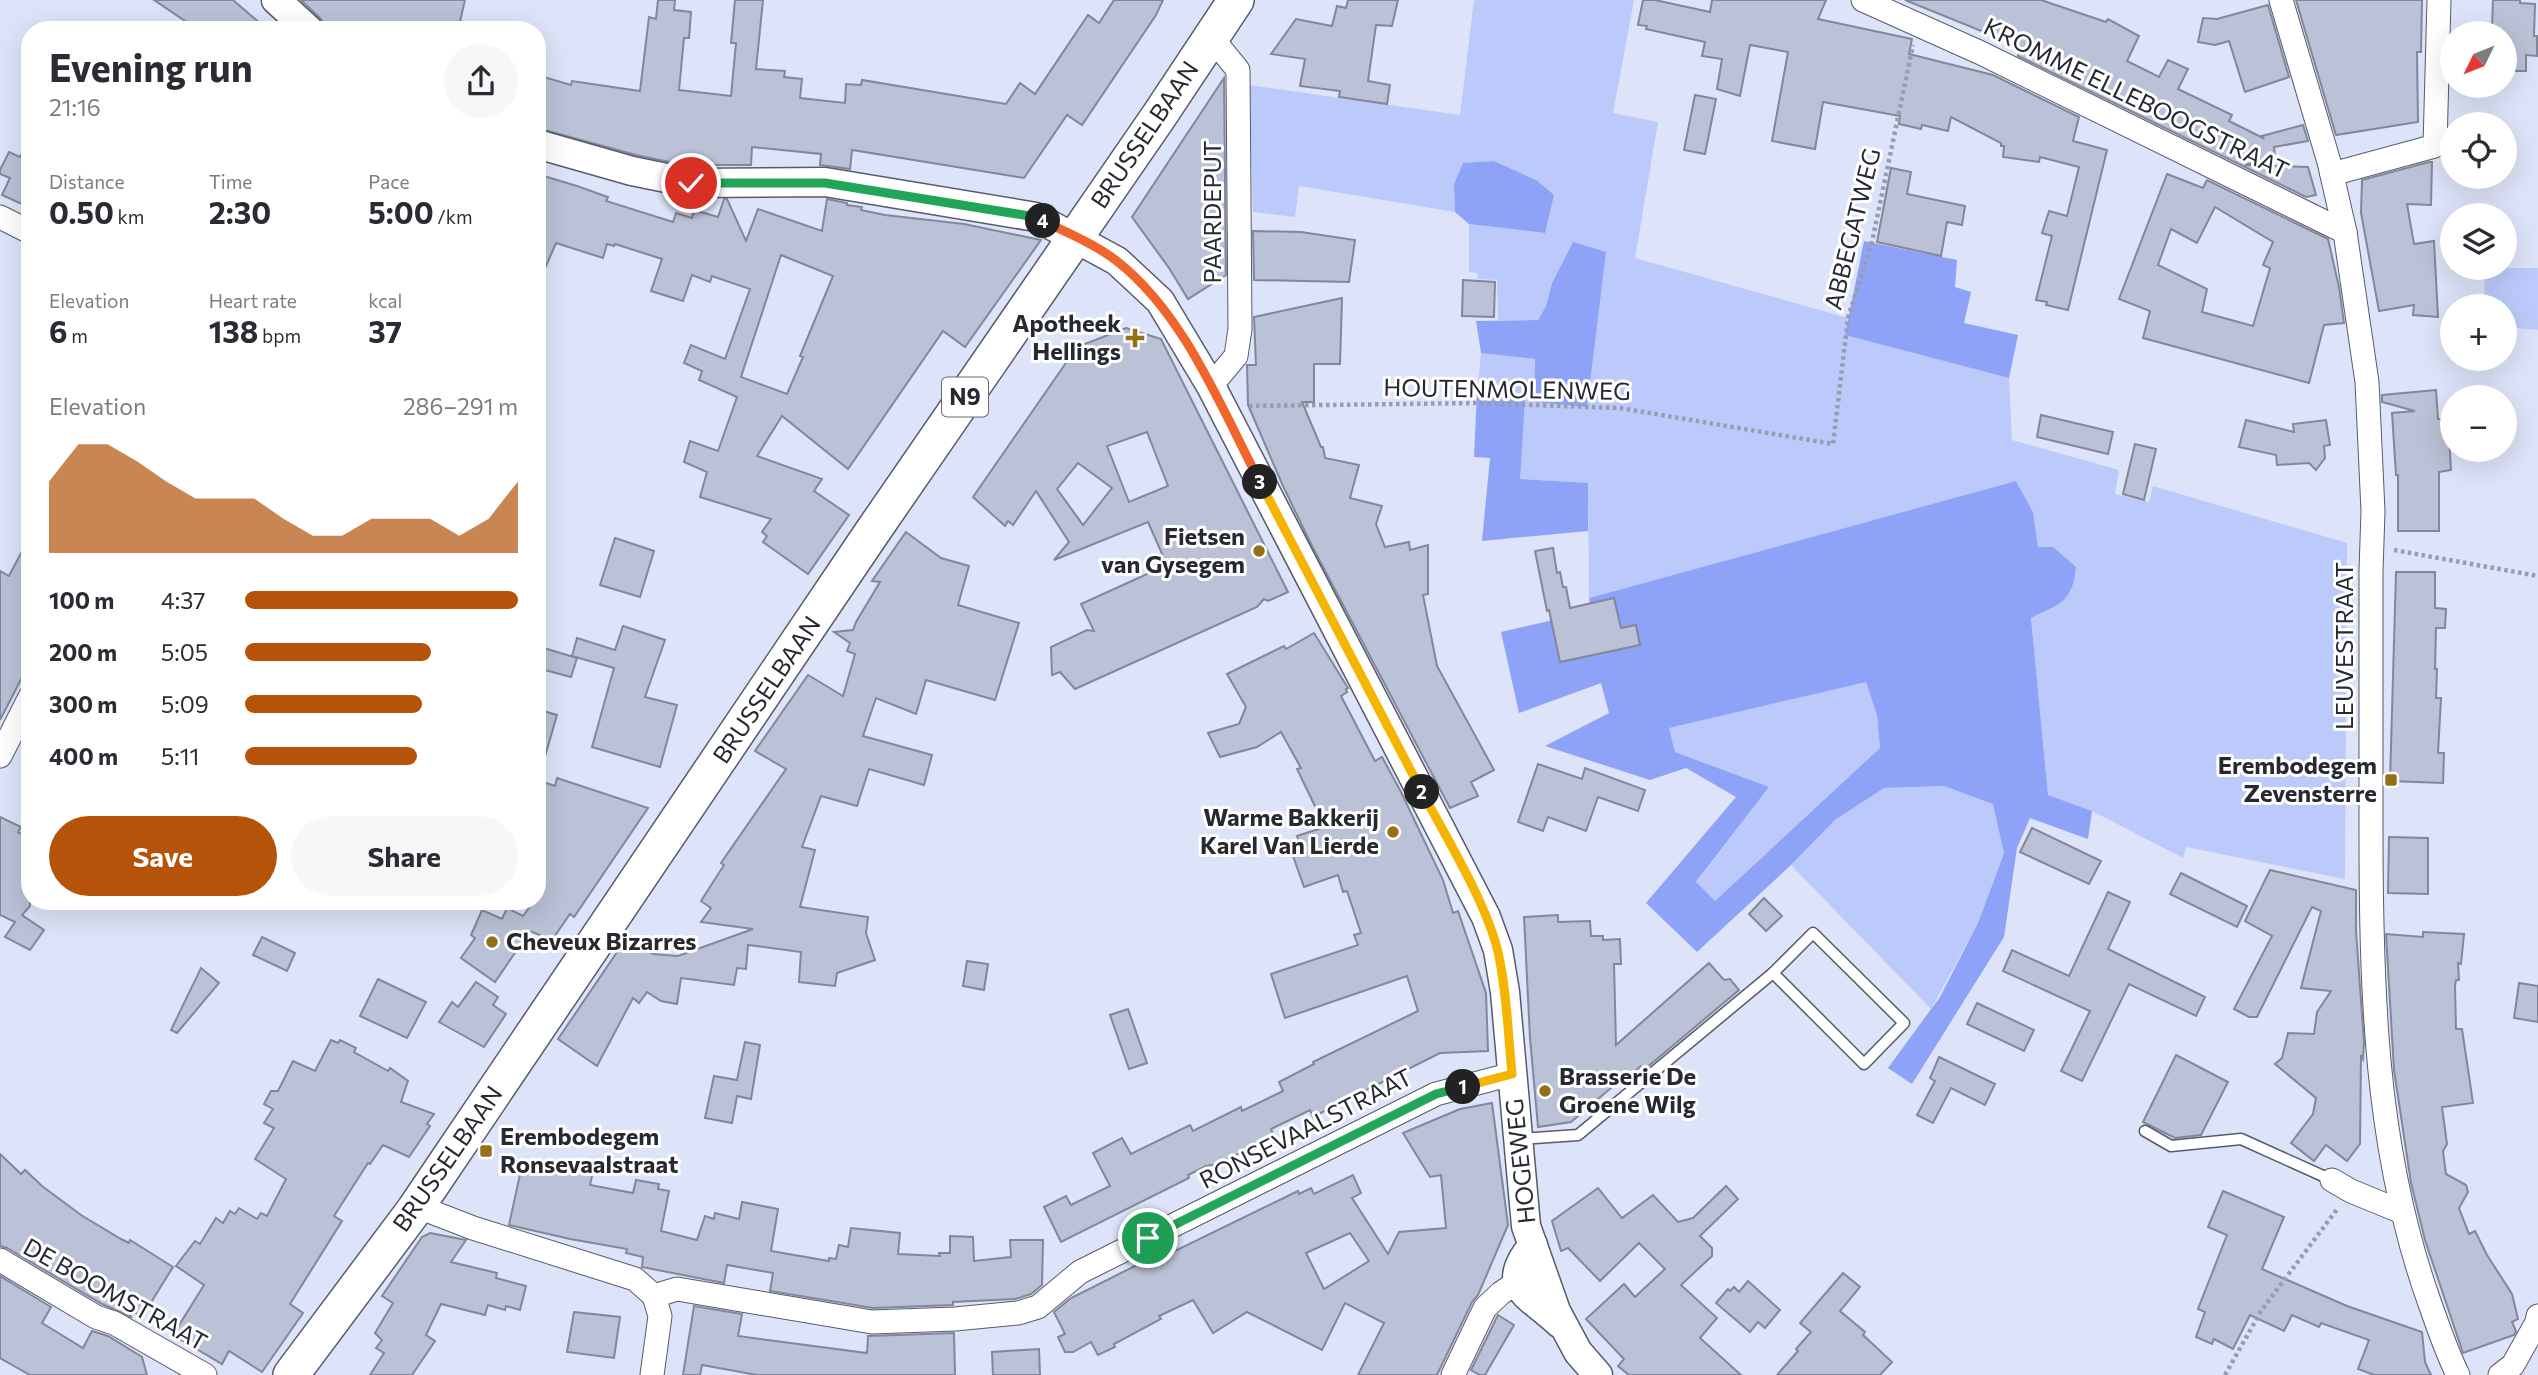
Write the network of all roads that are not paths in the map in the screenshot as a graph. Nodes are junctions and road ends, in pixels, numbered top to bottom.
1 (276, 0) edge
2 (1236, 0) edge
3 (1864, 0) edge
4 (2281, 0) edge
5 (2439, 0) edge
6 (299, 21) edge
7 (1211, 37) junction
8 (546, 147) edge
9 (2332, 174) junction
10 (0, 218) edge
11 (21, 228) edge
12 (2345, 232) junction
13 (1076, 237) junction
14 (1215, 394) junction
15 (21, 715) edge
16 (0, 756) edge
17 (1773, 973) junction
18 (1512, 1074) junction
19 (2145, 1130) dead end
20 (1519, 1139) junction
21 (2342, 1186) joint
22 (415, 1209) junction
23 (2402, 1212) junction
24 (1533, 1245) junction
25 (0, 1260) edge
26 (1517, 1283) junction
27 (654, 1296) junction
28 (2538, 1316) edge
29 (1566, 1330) junction
30 (2532, 1338) edge
31 (205, 1375) edge
32 (291, 1375) edge
33 (652, 1375) edge
34 (1453, 1375) edge
35 (1598, 1375) edge
36 (2458, 1375) edge
37 (2500, 1375) edge

1 - 6 street
2 - 7 main road, BRUSSELBAAN / N9
3 - 12 street, KROMME ELLEBOOGSTRAAT
4 - 9 street, LEUVESTRAAT
5 - 9 street
7 - 13 main road, BRUSSELBAAN / N9
7 - 14 street, PAARDEPUT
8 - 13 street, HOGEWEG
9 - 12 street, LEUVESTRAAT
10 - 11 street
12 - 23 street, LEUVESTRAAT
13 - 14 street, HOGEWEG
13 - 22 main road, BRUSSELBAAN / N9
14 - 18 street, HOGEWEG
15 - 16 street
17 - 17 lane
17 - 20 lane
18 - 20 street, HOGEWEG
18 - 27 street, RONSEVAALSTRAAT
19 - 21 lane
20 - 24 street, HOGEWEG
21 - 23 street
22 - 27 street
22 - 32 main road, BRUSSELBAAN / N9
23 - 36 street, LEUVESTRAAT
24 - 26 street, HOGEWEG
24 - 29 street, HOGEWEG
25 - 31 street, DE BOOMSTRAAT
26 - 29 street, HOGEWEG
26 - 34 street
27 - 33 street
28 - 30 street
29 - 35 street, HOGEWEG
30 - 37 street

